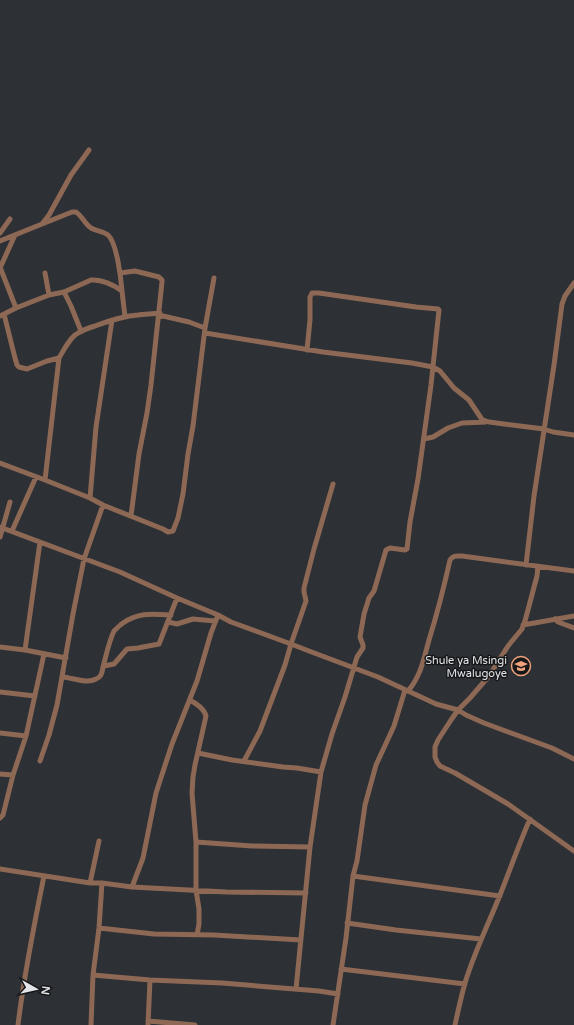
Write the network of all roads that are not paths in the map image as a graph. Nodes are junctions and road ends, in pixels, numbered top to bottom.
1 (89, 150) dead end
2 (10, 219) dead end
3 (42, 224) junction
4 (0, 233) edge
5 (15, 235) junction
6 (1, 239) edge
7 (0, 268) edge
8 (45, 273) dead end
9 (120, 274) junction
10 (214, 278) dead end
11 (574, 284) edge
12 (122, 291) junction
13 (64, 292) junction
14 (49, 295) junction
15 (16, 308) junction
16 (2, 315) edge
17 (159, 315) junction
18 (125, 317) junction
19 (112, 320) junction
20 (205, 330) junction
21 (81, 331) junction
22 (307, 350) junction
23 (60, 358) junction
24 (433, 367) junction
25 (487, 421) junction
26 (544, 429) junction
27 (574, 435) edge
28 (424, 439) junction
29 (0, 463) edge
30 (36, 476) junction
31 (46, 480) junction
32 (333, 484) dead end
33 (90, 498) junction
34 (10, 502) dead end
35 (103, 504) junction
36 (131, 516) junction
37 (1, 527) edge
38 (12, 531) junction
39 (0, 537) edge
40 (40, 542) junction
41 (84, 559) junction
42 (526, 565) junction
43 (538, 566) junction
44 (574, 571) edge
45 (177, 598) junction
46 (171, 615) junction
47 (218, 615) junction
48 (574, 616) edge
49 (555, 619) junction
50 (215, 621) junction
51 (168, 622) junction
52 (524, 625) junction
53 (574, 628) edge
54 (291, 644) junction
55 (0, 647) edge
56 (25, 650) junction
57 (44, 654) junction
58 (66, 658) junction
59 (104, 666) junction
60 (354, 668) junction
61 (63, 677) junction
62 (407, 690) junction
63 (0, 692) edge
64 (35, 696) junction
65 (190, 700) junction
66 (458, 710) junction
67 (0, 733) edge
68 (26, 736) junction
69 (198, 753) junction
70 (574, 759) edge
71 (40, 761) dead end
72 (244, 762) junction
73 (321, 772) junction
74 (0, 774) edge
75 (13, 776) junction
76 (0, 818) edge
77 (530, 819) junction
78 (99, 841) dead end
79 (196, 842) junction
80 (310, 847) junction
81 (574, 850) edge
82 (0, 869) edge
83 (44, 876) junction
84 (353, 876) junction
85 (90, 883) junction
86 (102, 883) junction
87 (132, 887) junction
88 (196, 890) junction
89 (306, 893) junction
90 (500, 896) junction
91 (348, 924) junction
92 (99, 928) junction
93 (197, 935) junction
94 (481, 939) junction
95 (300, 940) junction
96 (341, 969) junction
97 (93, 975) junction
98 (150, 980) junction
99 (464, 984) junction
100 (296, 989) junction
101 (338, 994) junction
102 (148, 1023) edge
103 (18, 1025) edge
104 (91, 1025) edge
105 (195, 1025) edge
106 (333, 1025) edge
107 (455, 1025) edge

1 - 3 street
2 - 4 street
3 - 5 street
3 - 9 street
5 - 6 street
5 - 7 street
7 - 15 street
8 - 14 street
9 - 12 street
9 - 17 street
10 - 20 street
11 - 26 street
12 - 13 street
12 - 18 street
13 - 14 street
13 - 21 street
14 - 15 street
15 - 16 street
16 - 23 street
17 - 18 street
17 - 20 street
17 - 36 street
18 - 19 street
19 - 21 street
19 - 33 street
20 - 22 street
20 - 36 street
21 - 23 street
22 - 24 street
22 - 24 street
23 - 31 street
24 - 25 street
24 - 28 street
25 - 26 street
25 - 28 street
26 - 27 street
26 - 42 street
28 - 60 street
29 - 30 street
30 - 31 street
30 - 38 street
31 - 33 street
32 - 54 street
33 - 35 street
34 - 37 street
35 - 36 street
35 - 41 street
37 - 38 street
37 - 39 street
38 - 40 street
40 - 41 street
40 - 56 street
41 - 45 street
41 - 58 street
42 - 43 street
42 - 62 street
43 - 44 street
43 - 52 street
45 - 46 street
45 - 47 street
46 - 51 street
46 - 59 street
47 - 50 street
47 - 54 street
48 - 49 street
49 - 52 street
49 - 53 street
50 - 51 street
50 - 65 street
51 - 59 street
52 - 66 street
54 - 60 street
54 - 72 street
55 - 56 street
56 - 57 street
57 - 58 street
57 - 64 street
58 - 61 street
59 - 61 street
60 - 62 street
60 - 73 street
61 - 71 street
62 - 66 street
62 - 84 street
63 - 64 street
64 - 68 street
65 - 69 street
65 - 87 street
66 - 70 street
66 - 77 street
67 - 68 street
68 - 75 street
69 - 72 street
69 - 79 street
72 - 73 street
73 - 80 street
74 - 75 street
75 - 76 street
77 - 81 street
77 - 90 street
78 - 85 street
79 - 80 street
79 - 88 street
80 - 89 street
82 - 83 street
83 - 85 street
83 - 103 street
84 - 90 street
84 - 91 street
85 - 86 street
86 - 87 street
86 - 92 street
87 - 88 street
88 - 89 street
88 - 93 street
89 - 95 street
90 - 94 street
91 - 94 street
91 - 96 street
92 - 93 street
92 - 97 street
93 - 95 street
94 - 99 street
95 - 100 street
96 - 99 street
96 - 101 street
97 - 98 street
97 - 104 street
98 - 100 street
98 - 102 street
99 - 107 street
100 - 101 street
101 - 106 street
102 - 105 street

